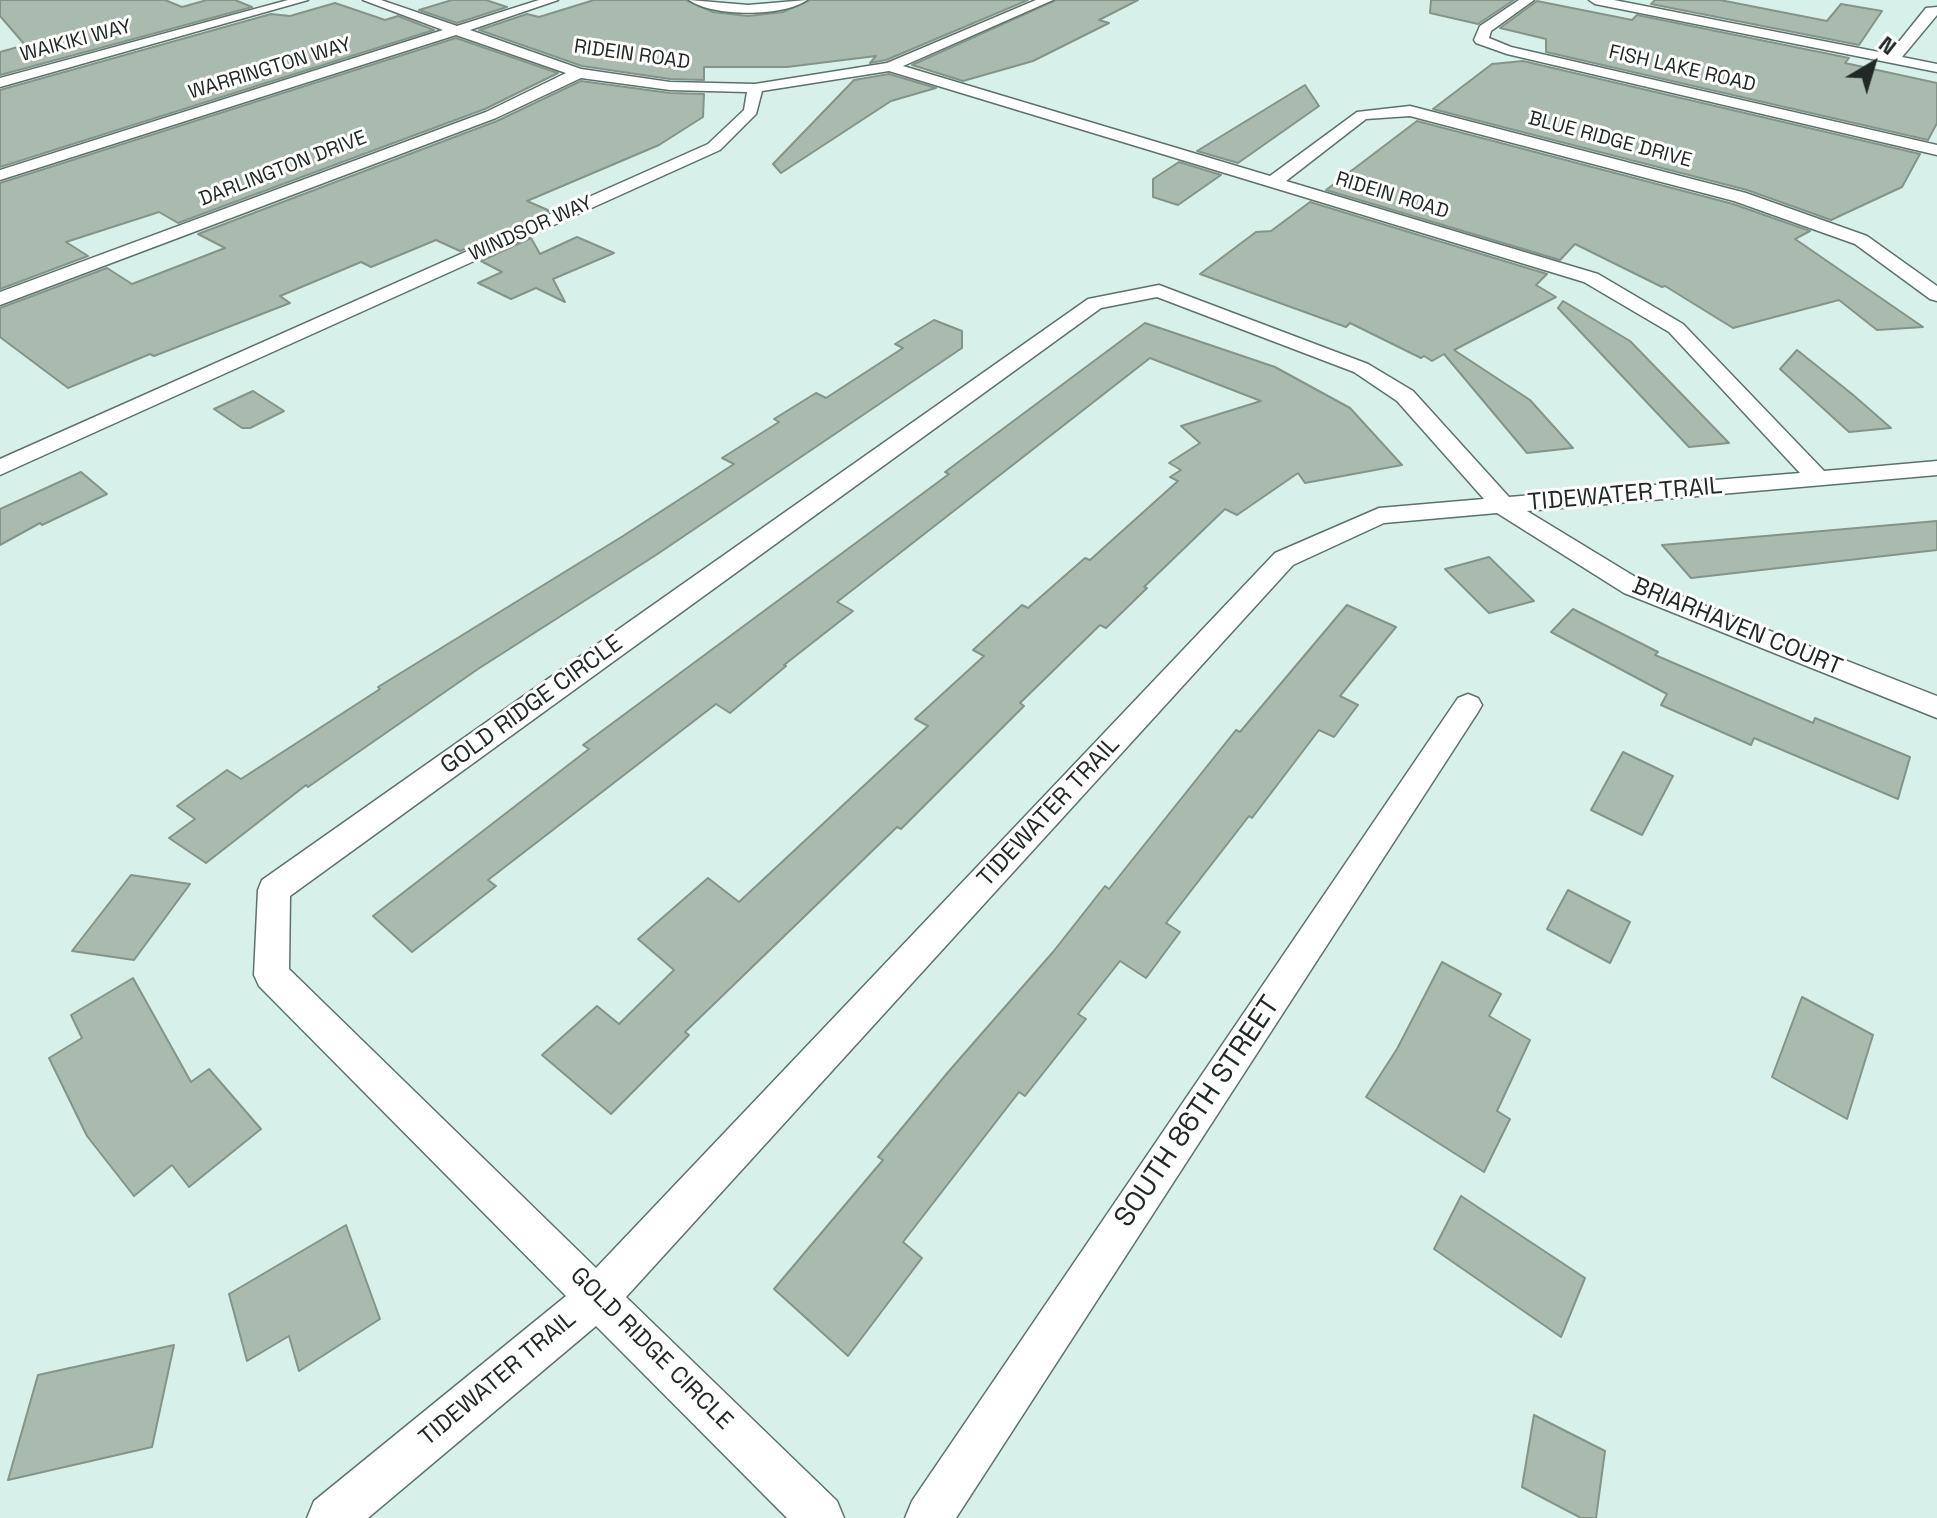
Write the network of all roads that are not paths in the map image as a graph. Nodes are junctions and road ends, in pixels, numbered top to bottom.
1 (302, 0) edge
2 (369, 0) edge
3 (552, 0) edge
4 (695, 0) edge
5 (801, 0) edge
6 (1047, 0) edge
7 (1528, 0) edge
8 (1595, 0) edge
9 (1937, 11) edge
10 (459, 31) junction
11 (1893, 59) junction
12 (890, 67) junction
13 (1937, 68) edge
14 (579, 73) junction
15 (0, 83) edge
16 (755, 88) junction
17 (1937, 150) edge
18 (0, 175) edge
19 (1272, 183) junction
20 (1937, 295) edge
21 (0, 299) edge
22 (0, 468) edge
23 (1937, 468) edge
24 (1817, 477) junction
25 (1504, 507) junction
26 (1468, 705) dead end
27 (1937, 707) edge
28 (599, 1296) junction
29 (331, 1518) edge
30 (820, 1518) edge
31 (929, 1518) edge

1 - 15 street, WAIKIKI WAY
2 - 10 street, RIDEIN ROAD
3 - 10 street, WARRINGTON WAY
4 - 5 street
6 - 12 street
7 - 17 street, FISH LAKE ROAD
8 - 11 street
9 - 11 street
10 - 14 street, RIDEIN ROAD
10 - 18 street, WARRINGTON WAY
11 - 13 street
12 - 16 street
12 - 19 street, RIDEIN ROAD
14 - 16 street, RIDEIN ROAD
14 - 21 street, DARLINGTON DRIVE
16 - 22 street, WINDSOR WAY
19 - 20 street, BLUE RIDGE DRIVE
19 - 24 street, RIDEIN ROAD
23 - 24 street, TIDEWATER TRAIL
24 - 25 street, TIDEWATER TRAIL
25 - 27 street, BRIARHAVEN COURT
25 - 28 street, TIDEWATER TRAIL
25 - 28 street, GOLD RIDGE CIRCLE
26 - 31 street, SOUTH 86TH STREET
28 - 29 street, TIDEWATER TRAIL
28 - 30 street, GOLD RIDGE CIRCLE

